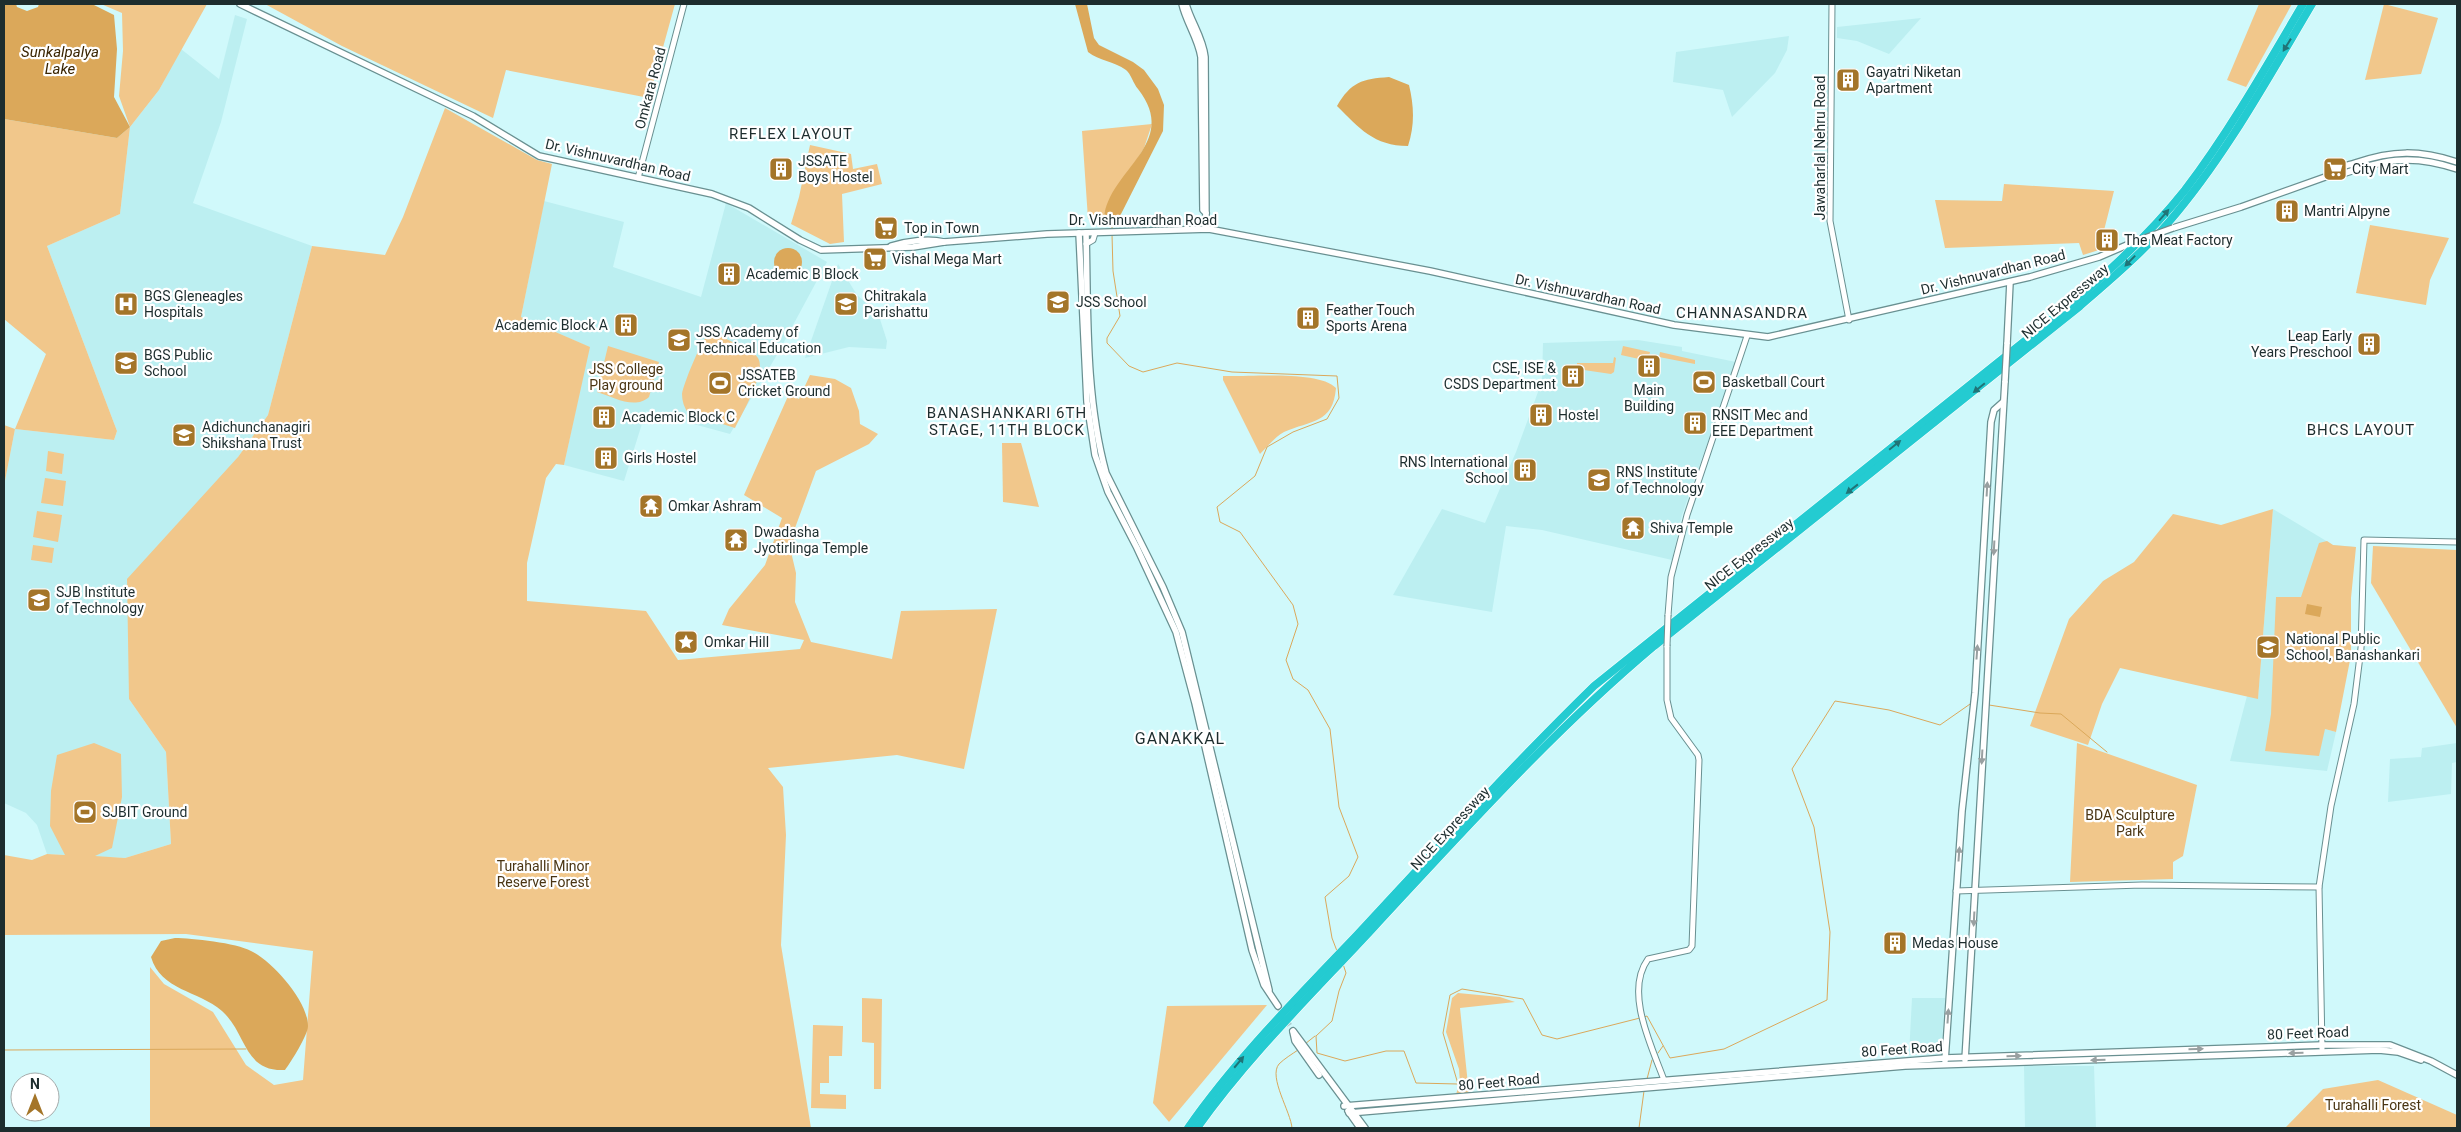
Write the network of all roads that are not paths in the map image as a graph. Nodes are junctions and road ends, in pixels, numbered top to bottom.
1 (684, 4) edge
2 (1182, 4) edge
3 (1186, 4) edge
4 (1832, 4) edge
5 (2303, 4) edge
6 (2312, 4) edge
7 (243, 5) edge
8 (2457, 162) edge
9 (2457, 168) edge
10 (2328, 176) junction
11 (638, 178) junction
12 (1206, 213) junction
13 (1206, 229) junction
14 (1082, 233) junction
15 (1096, 233) junction
16 (1086, 244) junction
17 (2010, 282) junction
18 (1849, 320) junction
19 (1747, 336) junction
20 (2003, 402) junction
21 (2457, 542) edge
22 (2319, 887) junction
23 (1975, 890) junction
24 (1956, 891) junction
25 (1346, 951) junction
26 (1269, 990) junction
27 (1278, 1006) tunnel mouth
28 (1297, 1040) dead end
29 (2322, 1045) junction
30 (2322, 1052) junction
31 (1965, 1061) junction
32 (1944, 1062) junction
33 (2454, 1075) edge
34 (1664, 1080) junction
35 (1349, 1109) junction
36 (1188, 1128) edge
37 (1197, 1128) edge
38 (1360, 1128) edge
39 (1365, 1128) edge

1 - 11 street, Omkara Road
2 - 12 main road
3 - 12 main road
4 - 18 street, Jawaharlal Nehru Road
25 -> 5 highway, NICE Expressway
6 -> 25 highway, NICE Expressway
7 - 11 main road, Dr. Vishnuvardhan Road
8 - 10 main road, Dr. Vishnuvardhan Road
9 - 10 main road, Dr. Vishnuvardhan Road
10 - 17 main road, Dr. Vishnuvardhan Road, bridge
11 - 14 main road, Dr. Vishnuvardhan Road
12 - 13 main road
13 - 15 main road, Dr. Vishnuvardhan Road
13 - 19 main road, Dr. Vishnuvardhan Road
14 - 15 main road, Dr. Vishnuvardhan Road
14 - 16 main road
14 - 26 main road
15 - 16 street
16 - 26 main road
17 - 18 main road, Dr. Vishnuvardhan Road
17 - 20 main road, bridge
18 - 19 main road, Dr. Vishnuvardhan Road
19 - 34 street, bridge
20 -> 23 main road
24 -> 20 main road
21 - 22 street
22 - 23 street
22 - 29 street
23 - 24 street
23 -> 31 main road
32 -> 24 main road
36 -> 25 highway, NICE Expressway
25 - 37 highway, NICE Expressway
26 - 27 main road
28 - 35 main road
29 - 30 street
31 -> 29 main road, 80 Feet Road
29 - 33 main road, 80 Feet Road
30 -> 31 main road, 80 Feet Road
30 - 33 main road, 80 Feet Road
31 - 32 main road, 80 Feet Road
32 - 34 main road, 80 Feet Road
32 - 35 main road, 80 Feet Road
34 - 35 main road, 80 Feet Road
35 - 38 main road
35 - 39 main road

